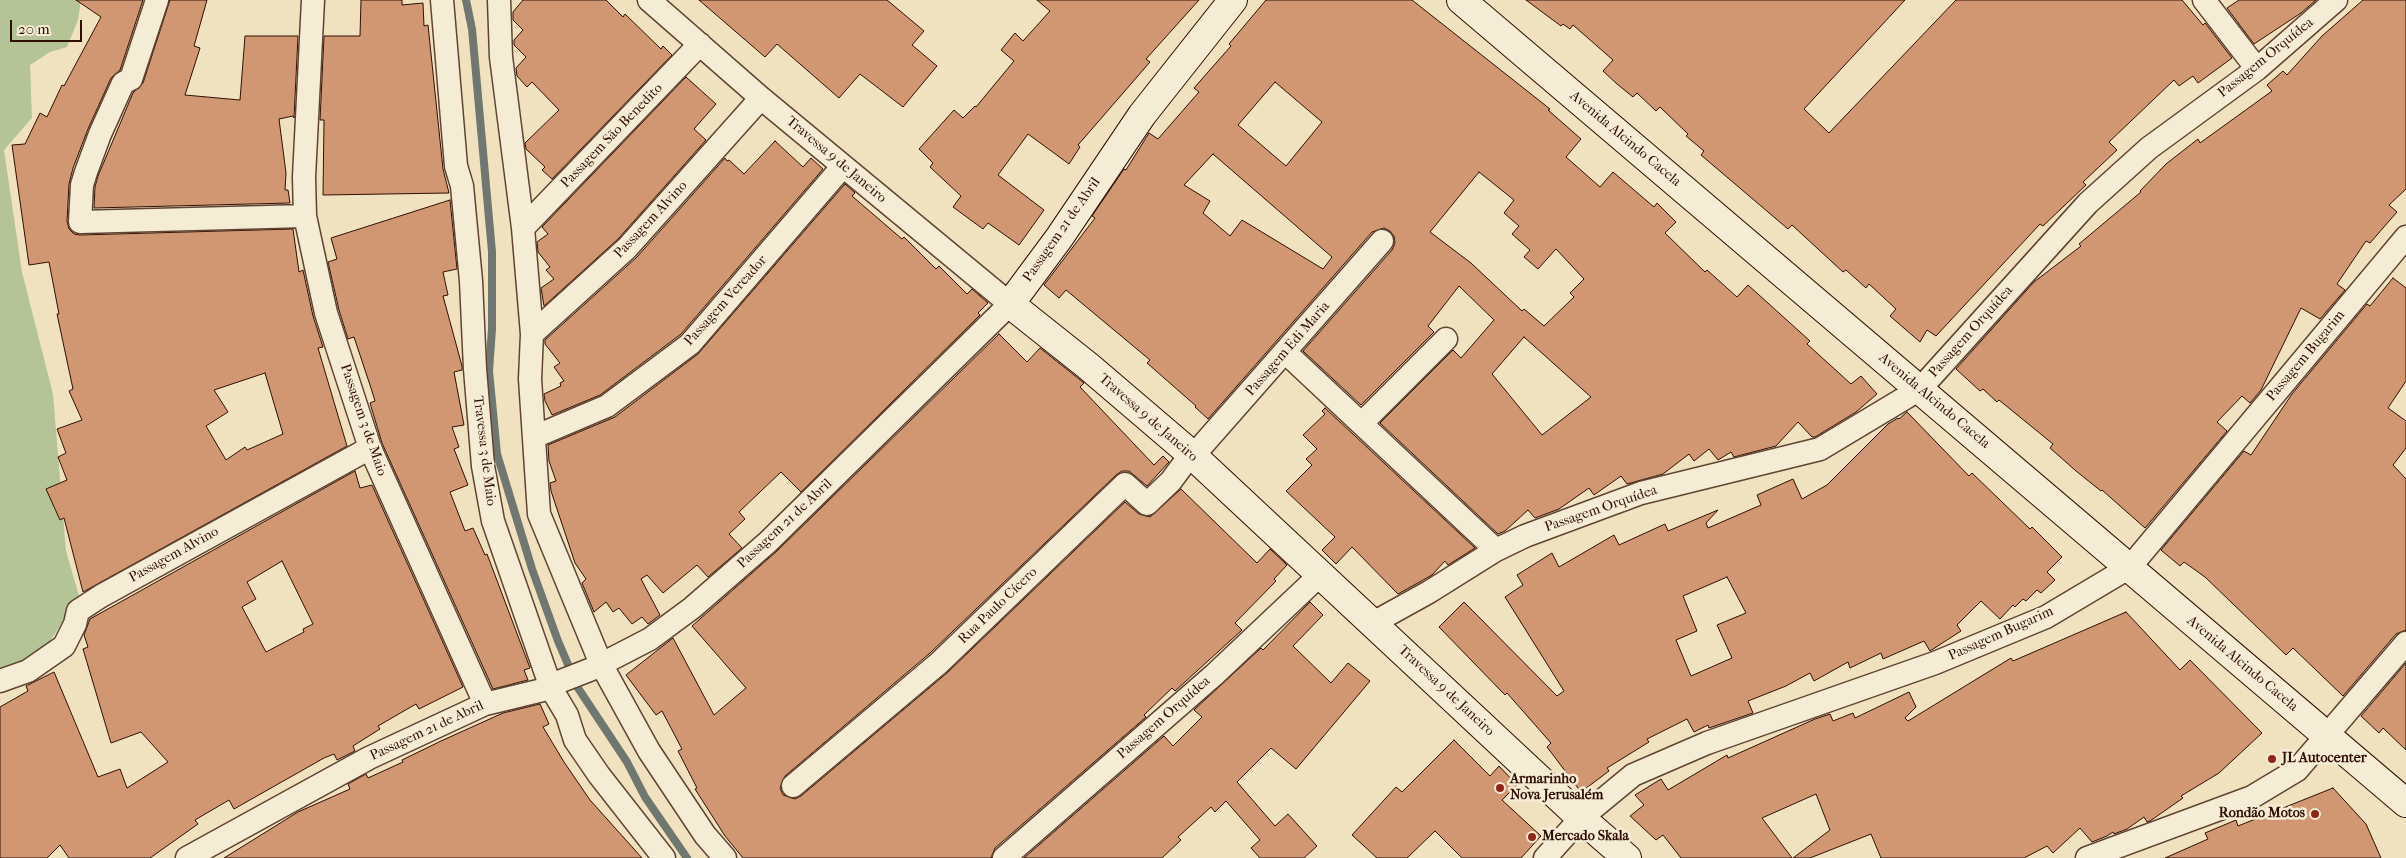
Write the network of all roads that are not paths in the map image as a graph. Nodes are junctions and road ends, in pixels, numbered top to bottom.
1 (157, 0) edge
2 (313, 0) edge
3 (442, 0) edge
4 (499, 0) edge
5 (649, 0) edge
6 (1233, 0) edge
7 (1461, 0) edge
8 (2204, 0) edge
9 (2336, 0) edge
10 (700, 44) junction
11 (2257, 69) junction
12 (761, 98) junction
13 (844, 166) junction
14 (305, 216) junction
15 (523, 228) junction
16 (2406, 237) edge
17 (1382, 241) dead end
18 (1010, 304) junction
19 (532, 334) junction
20 (1446, 339) dead end
21 (1285, 352) junction
22 (1920, 389) junction
23 (1362, 424) junction
24 (534, 437) junction
25 (370, 448) junction
26 (1192, 455) junction
27 (1496, 550) junction
28 (2130, 567) junction
29 (1321, 574) junction
30 (1373, 623) junction
31 (2406, 643) edge
32 (596, 667) junction
33 (0, 681) edge
34 (554, 685) junction
35 (485, 704) junction
36 (2328, 736) junction
37 (793, 786) dead end
38 (2406, 803) edge
39 (1581, 818) junction
40 (187, 858) edge
41 (664, 858) edge
42 (725, 858) edge
43 (1004, 858) edge
44 (1545, 858) edge
45 (1627, 858) edge
46 (2087, 858) edge

1 - 14 street
2 - 14 street, Passagem 3 de Maio
3 - 34 street, Travessa 3 de Maio
4 - 15 street
5 - 10 street, Travessa 9 de Janeiro
6 - 18 main road, Passagem 21 de Abril
7 - 22 main road, Avenida Alcindo Cacela
8 - 11 street
9 - 11 street, Passagem Orquídea
10 - 12 street, Travessa 9 de Janeiro
10 - 15 street, Passagem São Benedito
11 - 22 street, Passagem Orquídea
12 - 13 street, Travessa 9 de Janeiro
12 - 19 street, Passagem Alvino
13 - 18 street, Travessa 9 de Janeiro
13 - 24 street, Passagem Vereador
14 - 25 street, Passagem 3 de Maio
15 - 19 street
16 - 28 street, Passagem Bugarim
17 - 21 street, Passagem Edi Maria
18 - 26 main road, Travessa 9 de Janeiro
18 - 32 street, Passagem 21 de Abril
19 - 24 street
20 - 23 street
21 - 23 street
21 - 26 street, Passagem Edi Maria
22 - 27 street, Passagem Orquídea
22 - 28 main road, Avenida Alcindo Cacela
23 - 27 street
24 - 32 street
25 - 33 street, Passagem Alvino
25 - 35 street, Passagem 3 de Maio
26 - 29 main road, Travessa 9 de Janeiro
26 - 37 street, Rua Paulo Cícero
27 - 30 street, Passagem Orquídea
28 - 36 main road, Avenida Alcindo Cacela
28 - 39 street, Passagem Bugarim
29 - 30 main road, Travessa 9 de Janeiro
29 - 43 street, Passagem Orquídea
30 - 39 main road, Travessa 9 de Janeiro
31 - 36 street
32 - 34 street, Passagem 21 de Abril
32 - 42 street
34 - 35 street, Passagem 21 de Abril
34 - 41 street, Travessa 3 de Maio
35 - 40 street, Passagem 21 de Abril
36 - 38 main road, Avenida Alcindo Cacela
36 - 46 street
39 - 44 street, Passagem Bugarim
39 - 45 main road, Travessa 9 de Janeiro

